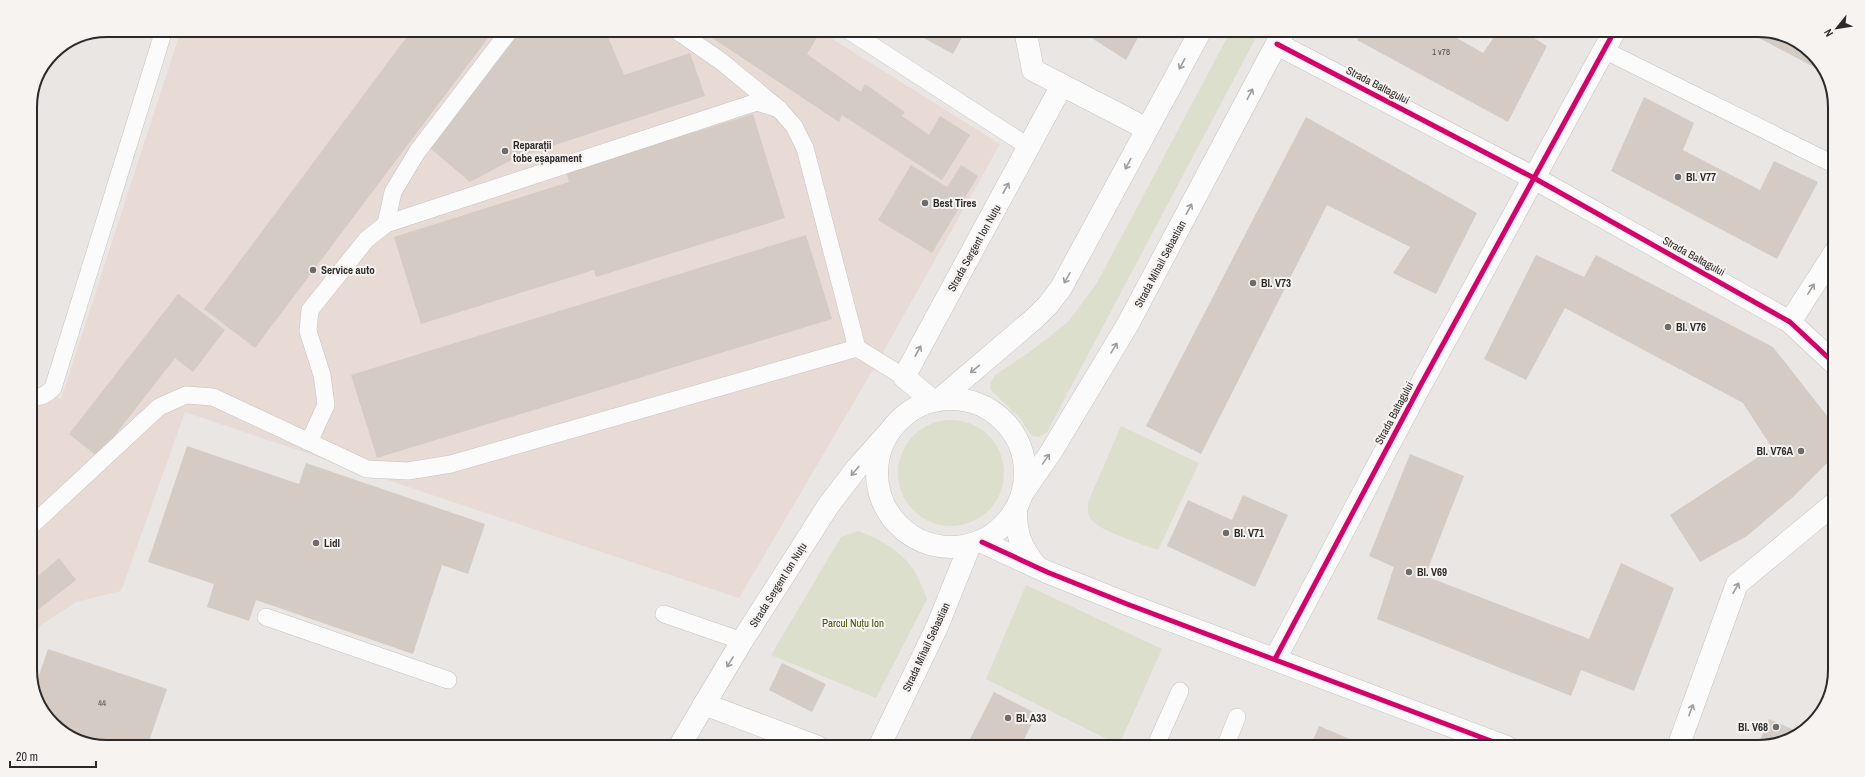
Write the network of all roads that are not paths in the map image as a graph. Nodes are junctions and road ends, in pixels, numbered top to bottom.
1 (162, 37) edge
2 (505, 37) edge
3 (686, 37) edge
4 (859, 37) edge
5 (1026, 37) edge
6 (1197, 37) edge
7 (1280, 37) edge
8 (1611, 37) edge
9 (1604, 50) junction
10 (1062, 85) junction
11 (779, 108) junction
12 (1147, 129) junction
13 (1029, 146) junction
14 (1828, 162) edge
15 (1534, 178) junction
16 (386, 224) junction
17 (1828, 263) edge
18 (1790, 322) junction
19 (857, 348) junction
20 (1828, 357) edge
21 (904, 377) junction
22 (37, 397) edge
23 (936, 400) junction
24 (890, 431) junction
25 (309, 442) junction
26 (1024, 491) junction
27 (1828, 509) edge
28 (1016, 511) junction
29 (37, 520) edge
30 (976, 543) junction
31 (1036, 566) junction
32 (664, 614) dead end
33 (266, 617) dead end
34 (742, 641) junction
35 (1275, 659) junction
36 (448, 680) dead end
37 (1180, 691) dead end
38 (704, 704) junction
39 (1237, 717) dead end
40 (683, 740) edge
41 (799, 740) edge
42 (882, 740) edge
43 (1158, 740) edge
44 (1228, 740) edge
45 (1488, 740) edge
46 (1681, 740) edge

1 - 22 lane
2 - 16 lane
3 - 11 lane
4 - 13 lane
5 - 10 street
6 -> 12 street
7 - 15 street, Strada Baltagului
26 -> 7 street, Strada Mihail Sebastian
8 - 9 street, Strada Baltagului
9 - 14 lane
9 - 15 street, Strada Baltagului
10 - 12 street
10 - 13 street, Strada Sergent Ion Nuțu
11 - 16 lane
11 - 19 lane
12 -> 23 street
21 -> 13 street, Strada Sergent Ion Nuțu
15 - 18 street, Strada Baltagului
15 - 35 street, Strada Baltagului
16 - 25 lane
18 -> 17 street
18 - 20 street, Strada Baltagului
19 - 21 lane
19 - 25 lane
21 - 23 street
23 - 24 street, Strada Sergent Ion Nuțu
23 - 26 street
24 - 30 street
24 -> 34 street, Strada Sergent Ion Nuțu
25 - 29 lane
26 - 28 street
46 -> 27 street
28 - 30 street
28 - 31 street
30 - 31 street
30 - 42 street, Strada Mihail Sebastian
31 - 35 street
32 - 34 lane
33 - 36 lane
34 -> 38 street, Strada Sergent Ion Nuțu
35 - 45 street
37 - 43 lane
38 - 40 street, Strada Sergent Ion Nuțu
38 - 41 street
39 - 44 lane

